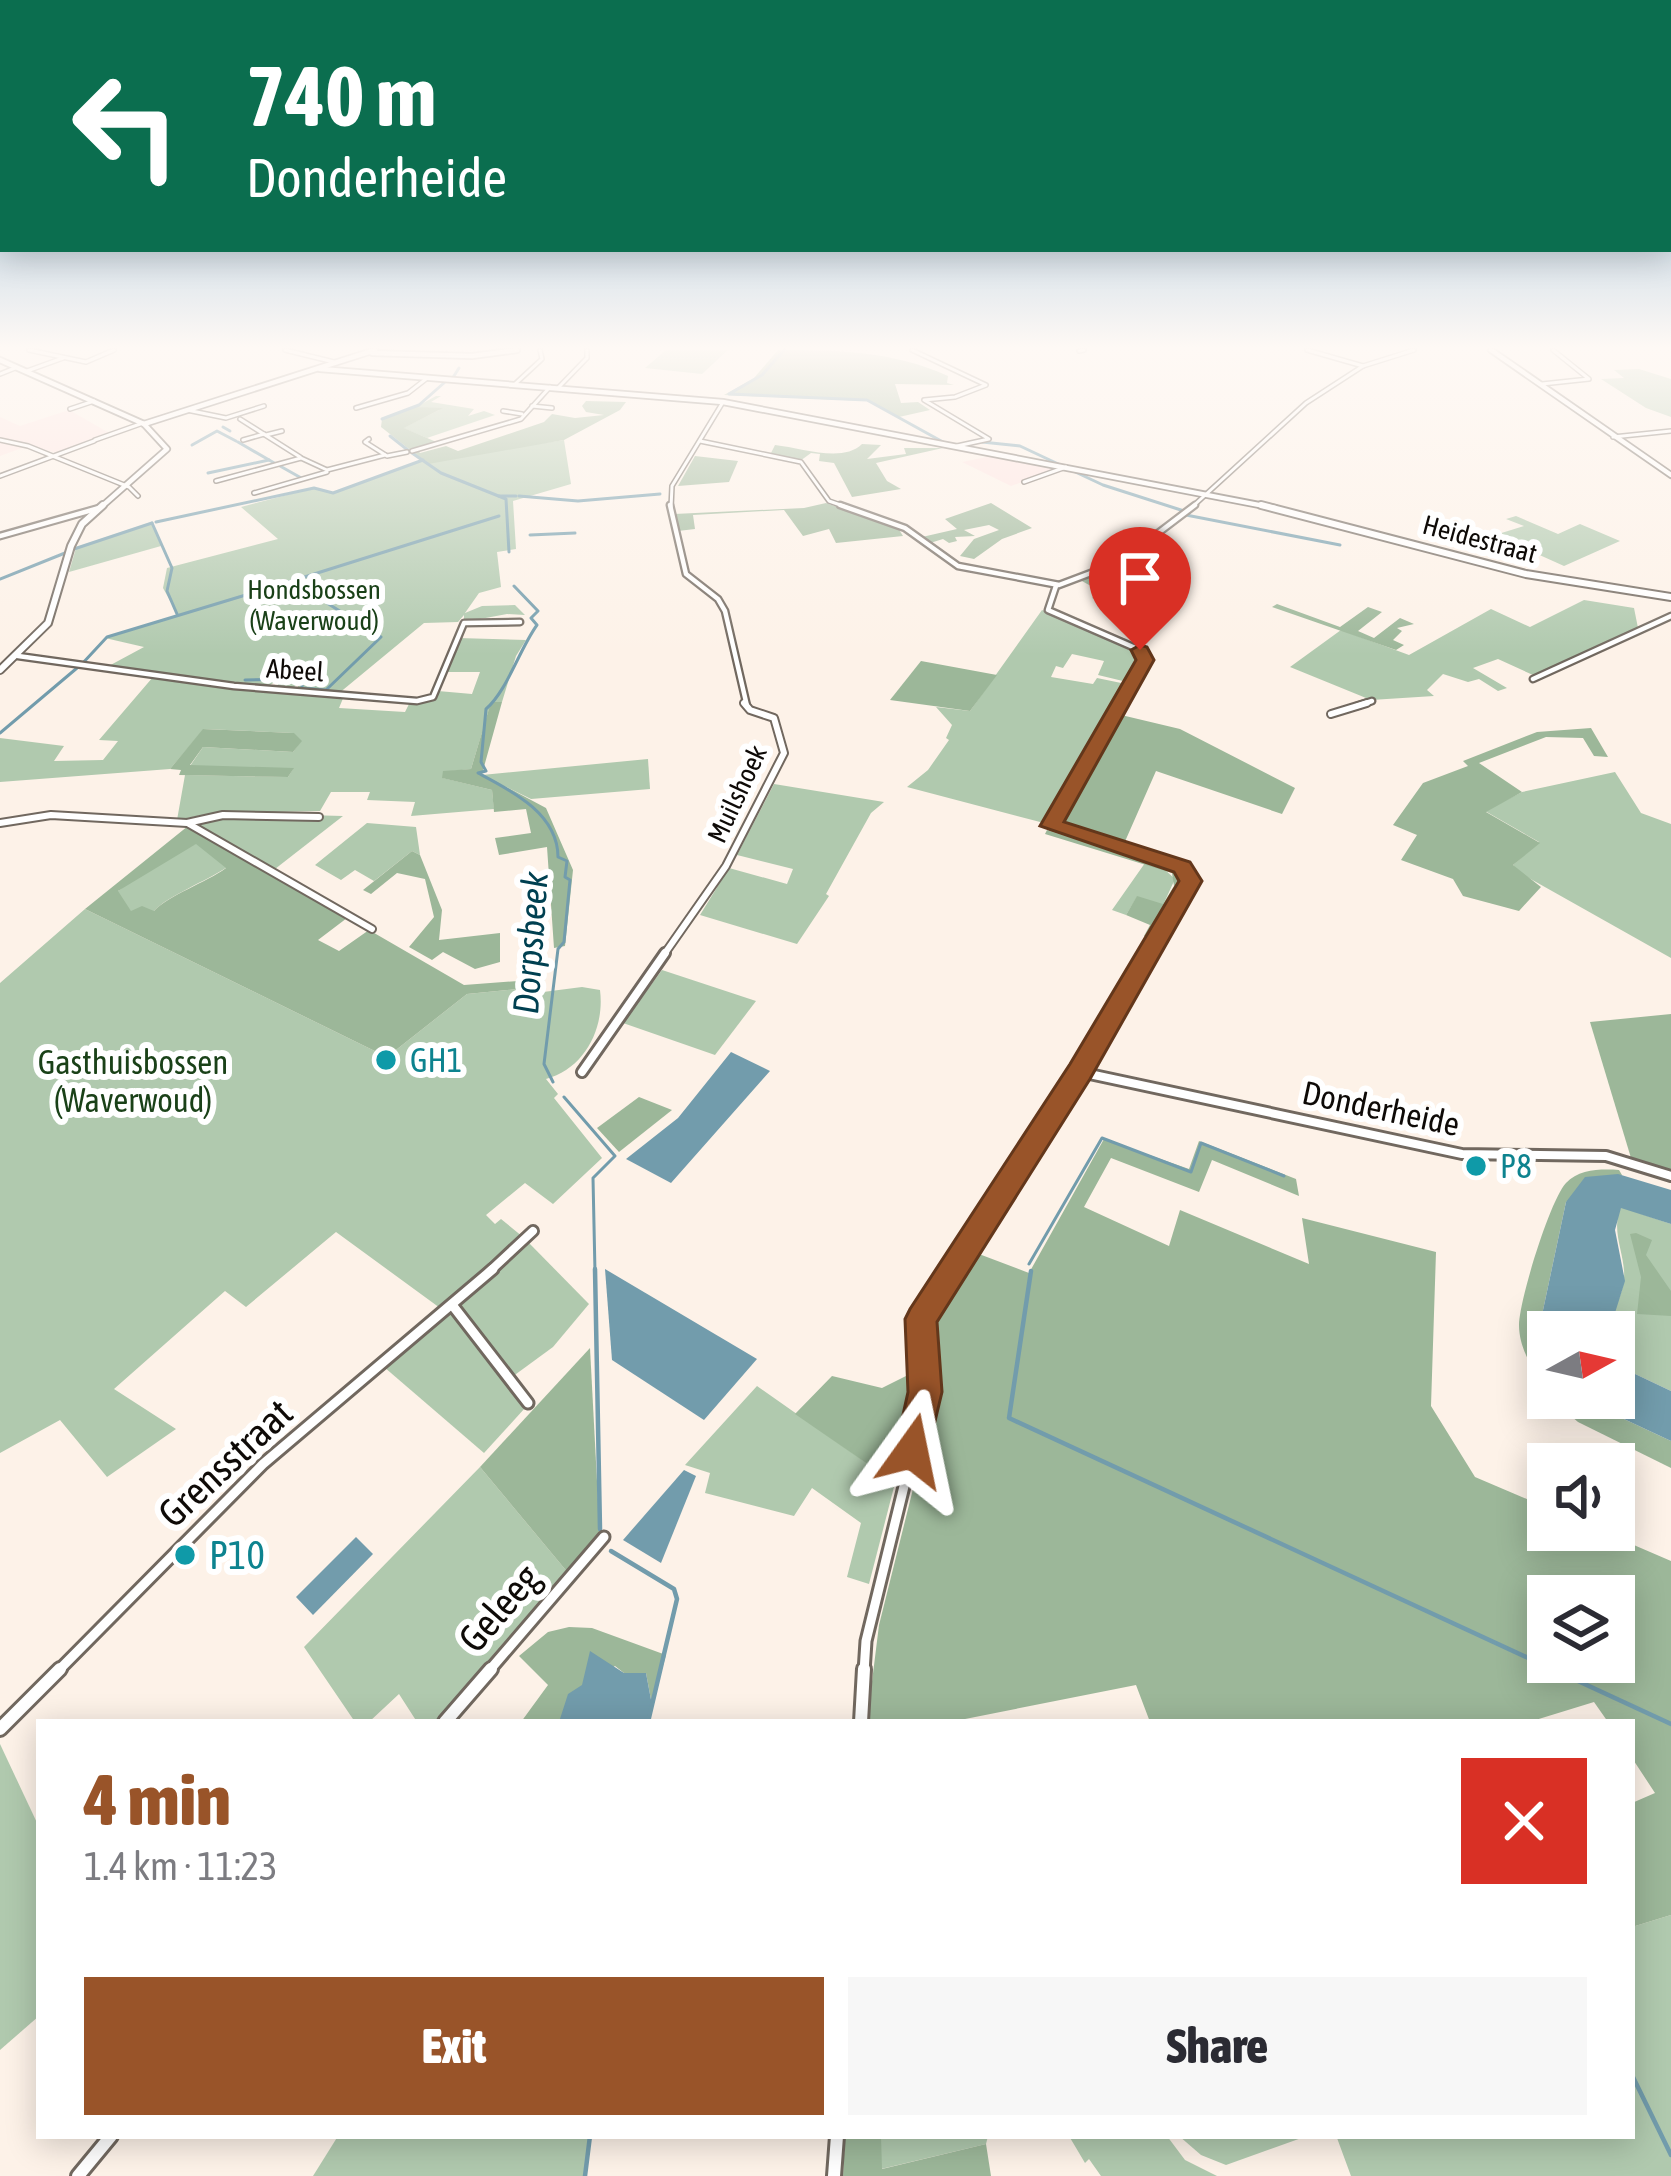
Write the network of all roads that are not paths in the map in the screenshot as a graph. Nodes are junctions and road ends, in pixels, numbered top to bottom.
1 (37, 452) edge
2 (64, 452) edge
3 (166, 452) edge
4 (292, 452) edge
5 (381, 452) edge
6 (412, 452) edge
7 (694, 452) edge
8 (751, 452) edge
9 (986, 452) edge
10 (1254, 452) edge
11 (1635, 452) edge
12 (385, 454) junction
13 (51, 456) junction
14 (302, 458) junction
15 (1066, 467) junction
16 (327, 470) junction
17 (1671, 475) edge
18 (0, 476) edge
19 (216, 481) dead end
20 (1024, 482) dead end
21 (126, 487) junction
22 (254, 493) dead end
23 (1210, 494) junction
24 (138, 496) dead end
25 (99, 508) junction
26 (0, 536) edge
27 (1056, 586) junction
28 (1671, 597) edge
29 (1671, 616) edge
30 (520, 622) dead end
31 (18, 656) junction
32 (0, 670) edge
33 (1533, 679) dead end
34 (1372, 701) dead end
35 (1331, 714) dead end
36 (320, 817) dead end
37 (0, 823) edge
38 (188, 823) junction
39 (372, 929) dead end
40 (582, 1072) dead end
41 (1080, 1072) junction
42 (1671, 1176) edge
43 (533, 1231) dead end
44 (453, 1306) junction
45 (528, 1403) dead end
46 (604, 1537) dead end
47 (448, 1719) edge
48 (861, 1719) edge
49 (0, 1729) edge
50 (109, 2139) edge
51 (837, 2139) edge
52 (78, 2176) edge
53 (835, 2176) edge

1 - 13 street
2 - 13 street
3 - 21 street
4 - 14 street
5 - 12 street
6 - 12 street
7 - 40 street, Muilshoek
8 - 27 street
9 - 15 street, Heidestraat
10 - 23 street
11 - 17 street
12 - 16 street
13 - 18 street
13 - 21 street
14 - 16 street
14 - 19 street
15 - 20 street
15 - 23 street, Heidestraat
16 - 22 street
21 - 24 street
21 - 25 street
23 - 27 street
23 - 28 street, Heidestraat
25 - 26 street
25 - 31 street
27 - 41 street
29 - 33 street
30 - 31 street, Abeel
31 - 32 street
34 - 35 street
36 - 38 street
37 - 38 street
38 - 39 street
41 - 42 street, Donderheide
41 - 48 street
43 - 44 street, Grensstraat
44 - 45 street
44 - 49 street, Grensstraat
46 - 47 street, Geleeg
50 - 52 street
51 - 53 street

